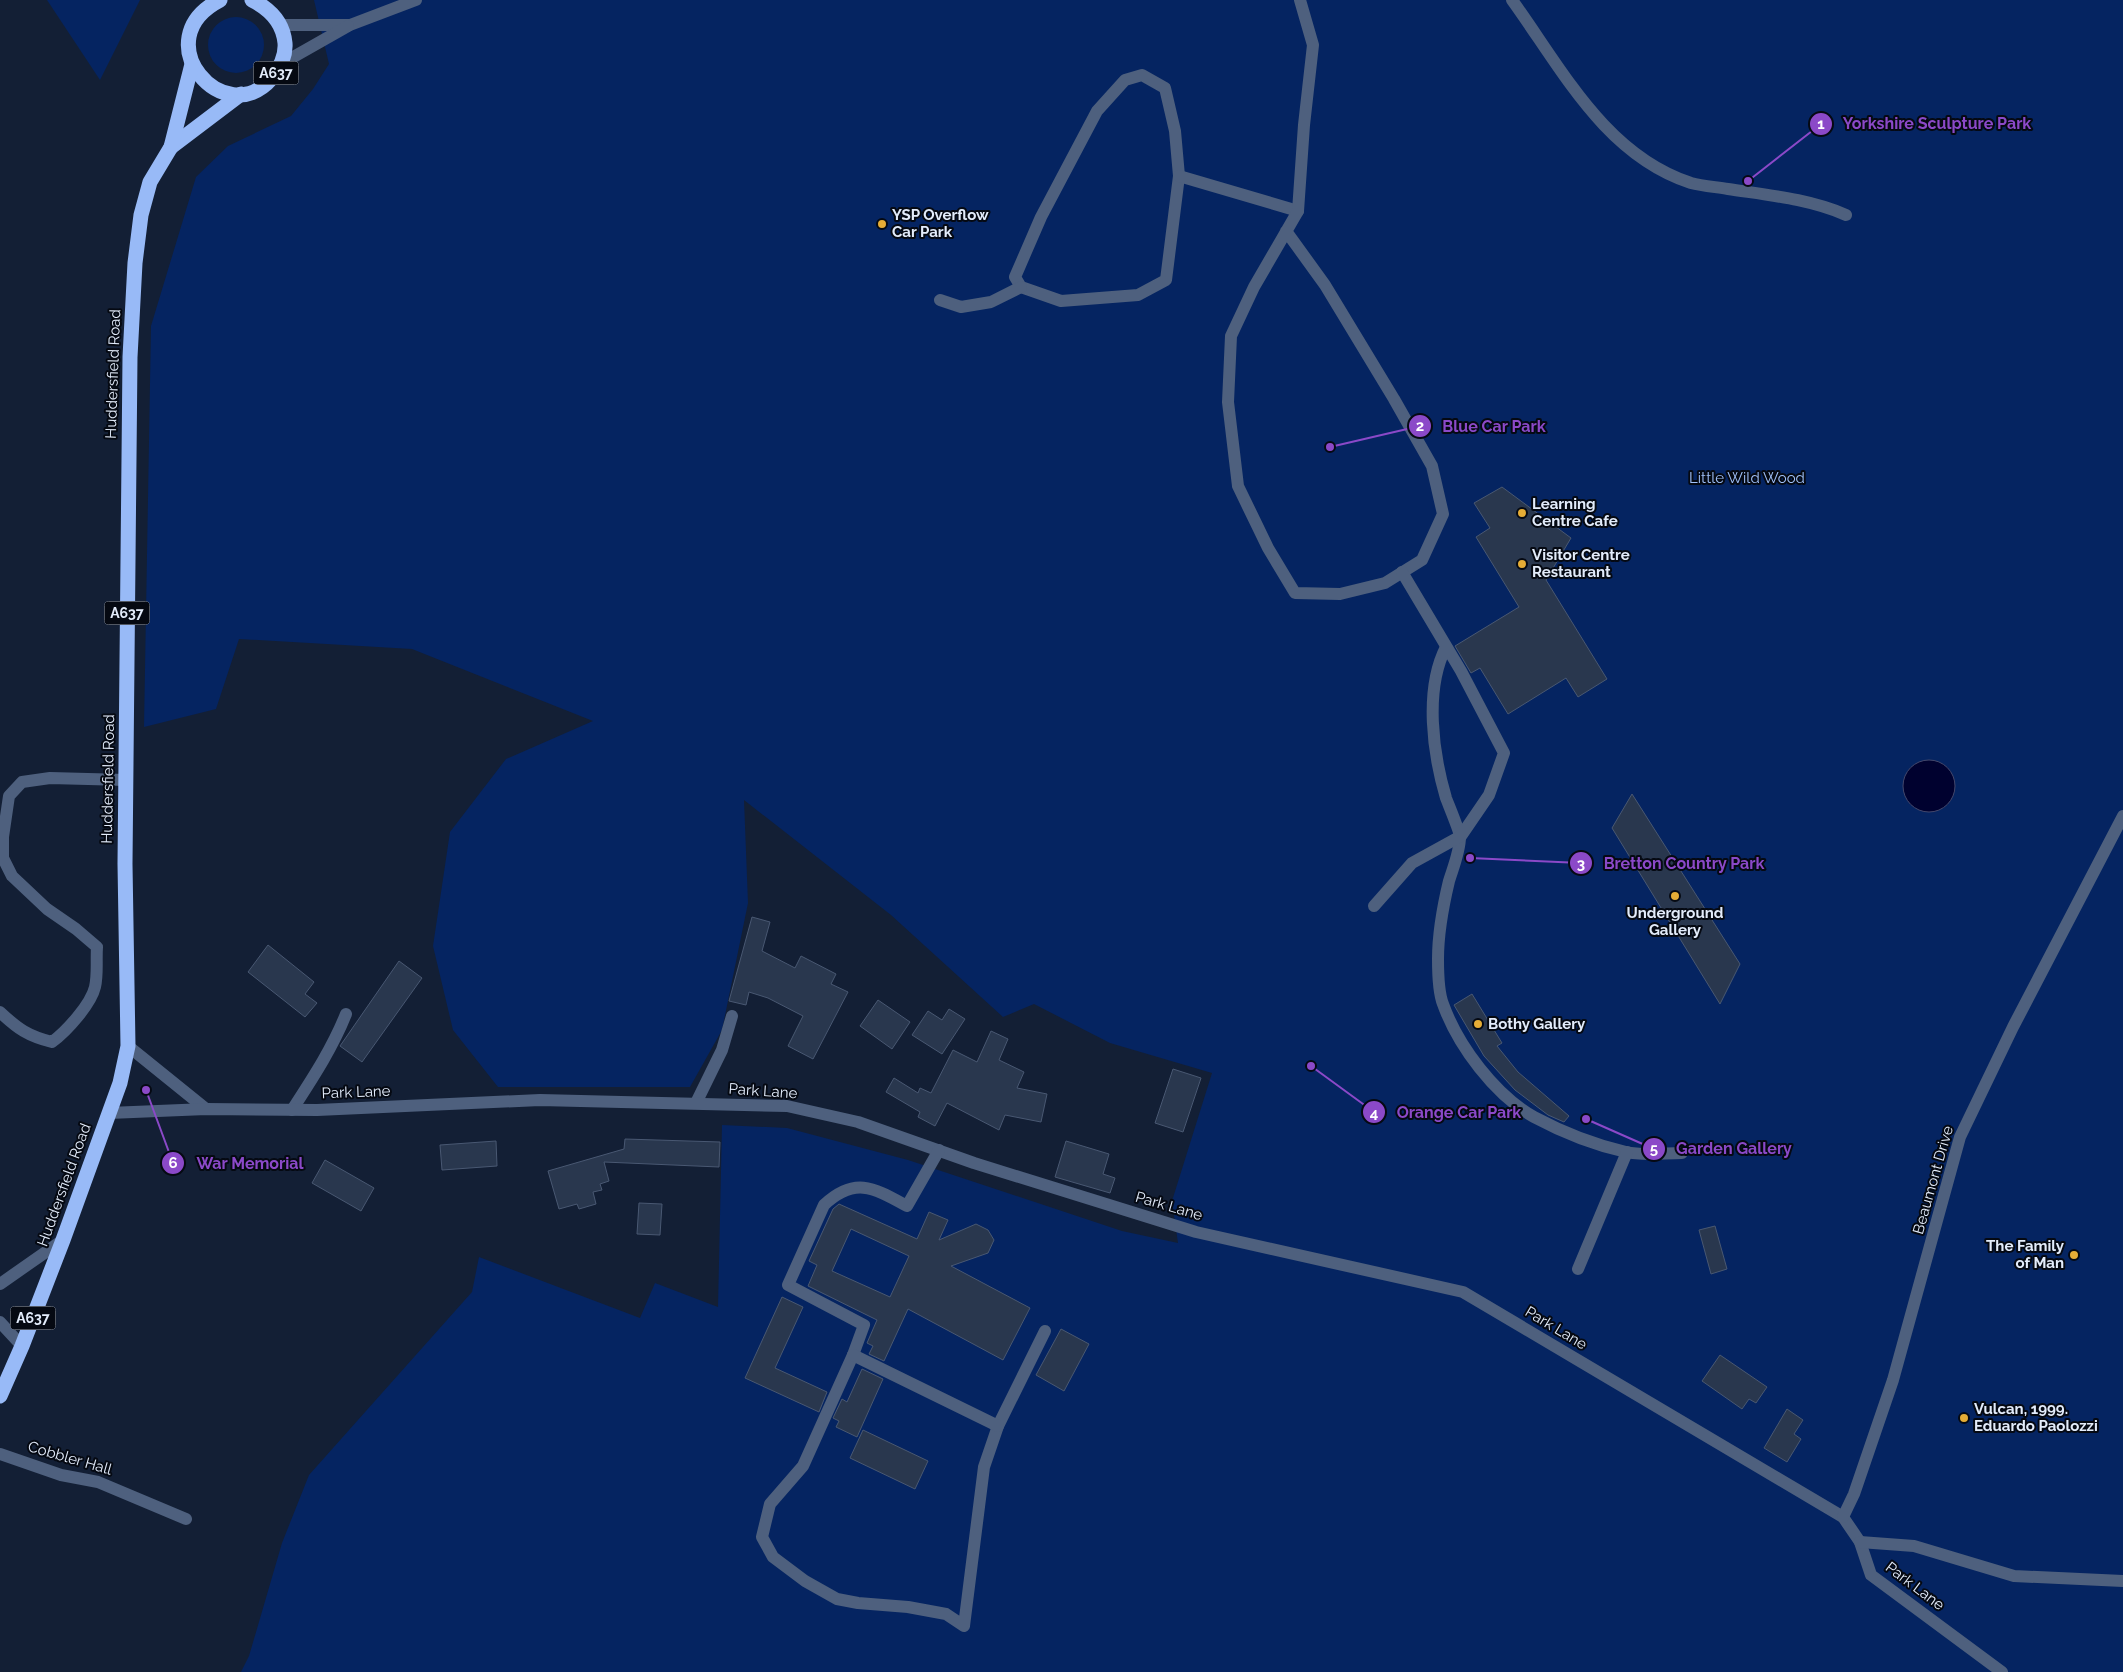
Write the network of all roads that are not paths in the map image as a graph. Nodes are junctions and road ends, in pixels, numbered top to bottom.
1 (220, 0) edge
2 (252, 0) edge
3 (269, 0) edge
4 (416, 0) edge
5 (1300, 0) edge
6 (1512, 0) edge
7 (278, 21) junction
8 (350, 25) junction
9 (192, 64) junction
10 (281, 64) junction
11 (241, 94) junction
12 (171, 147) junction
13 (1180, 176) junction
14 (1298, 211) junction
15 (1846, 215) dead end
16 (1286, 231) junction
17 (1021, 287) junction
18 (940, 300) dead end
19 (1402, 572) junction
20 (1446, 646) junction
21 (126, 780) junction
22 (2123, 816) edge
23 (1460, 836) junction
24 (1374, 906) dead end
25 (0, 1012) edge
26 (346, 1014) dead end
27 (732, 1016) dead end
28 (128, 1046) junction
29 (696, 1103) junction
30 (206, 1109) junction
31 (292, 1110) junction
32 (109, 1113) junction
33 (939, 1150) junction
34 (1627, 1152) junction
35 (1682, 1153) dead end
36 (63, 1240) junction
37 (1578, 1269) dead end
38 (0, 1284) edge
39 (0, 1322) edge
40 (1045, 1331) dead end
41 (22, 1346) junction
42 (853, 1355) junction
43 (0, 1396) edge
44 (998, 1426) junction
45 (0, 1454) edge
46 (1843, 1517) junction
47 (186, 1518) dead end
48 (1860, 1542) junction
49 (2123, 1581) edge
50 (2002, 1672) edge

1 - 9 highway, Huddersfield Road / A637
2 - 7 highway
3 - 7 highway, A637
4 - 8 street
5 - 14 street
6 - 15 street
7 - 8 street
7 - 10 highway, A637
8 - 10 street
9 - 11 highway, A637
9 - 12 highway, Huddersfield Road / A637
10 - 11 highway, Huddersfield Road / A637
11 - 12 highway, Huddersfield Road / A637
12 - 21 highway, Huddersfield Road / A637
13 - 14 street
13 - 17 street
13 - 17 street
14 - 16 street
16 - 19 street
16 - 19 street
17 - 18 street
19 - 20 street
20 - 23 street
20 - 23 street
21 - 25 street
21 - 28 highway, Huddersfield Road / A637
22 - 46 street, Beaumont Drive
23 - 24 street
23 - 34 street
26 - 31 street
27 - 29 street
28 - 30 street
28 - 32 highway, Huddersfield Road / A637
29 - 31 street, Park Lane
29 - 33 street, Park Lane
30 - 31 street, Park Lane
30 - 32 street, Park Lane
32 - 36 highway, Huddersfield Road / A637
33 - 42 street
33 - 46 street, Park Lane
34 - 35 street
34 - 37 street
36 - 38 street
36 - 41 highway, Huddersfield Road / A637
39 - 41 street
40 - 44 street
41 - 43 highway, Huddersfield Road / A637
42 - 44 street
42 - 44 street
45 - 47 street, Cobbler Hall
46 - 48 street, Park Lane
48 - 49 street
48 - 50 street, Park Lane

